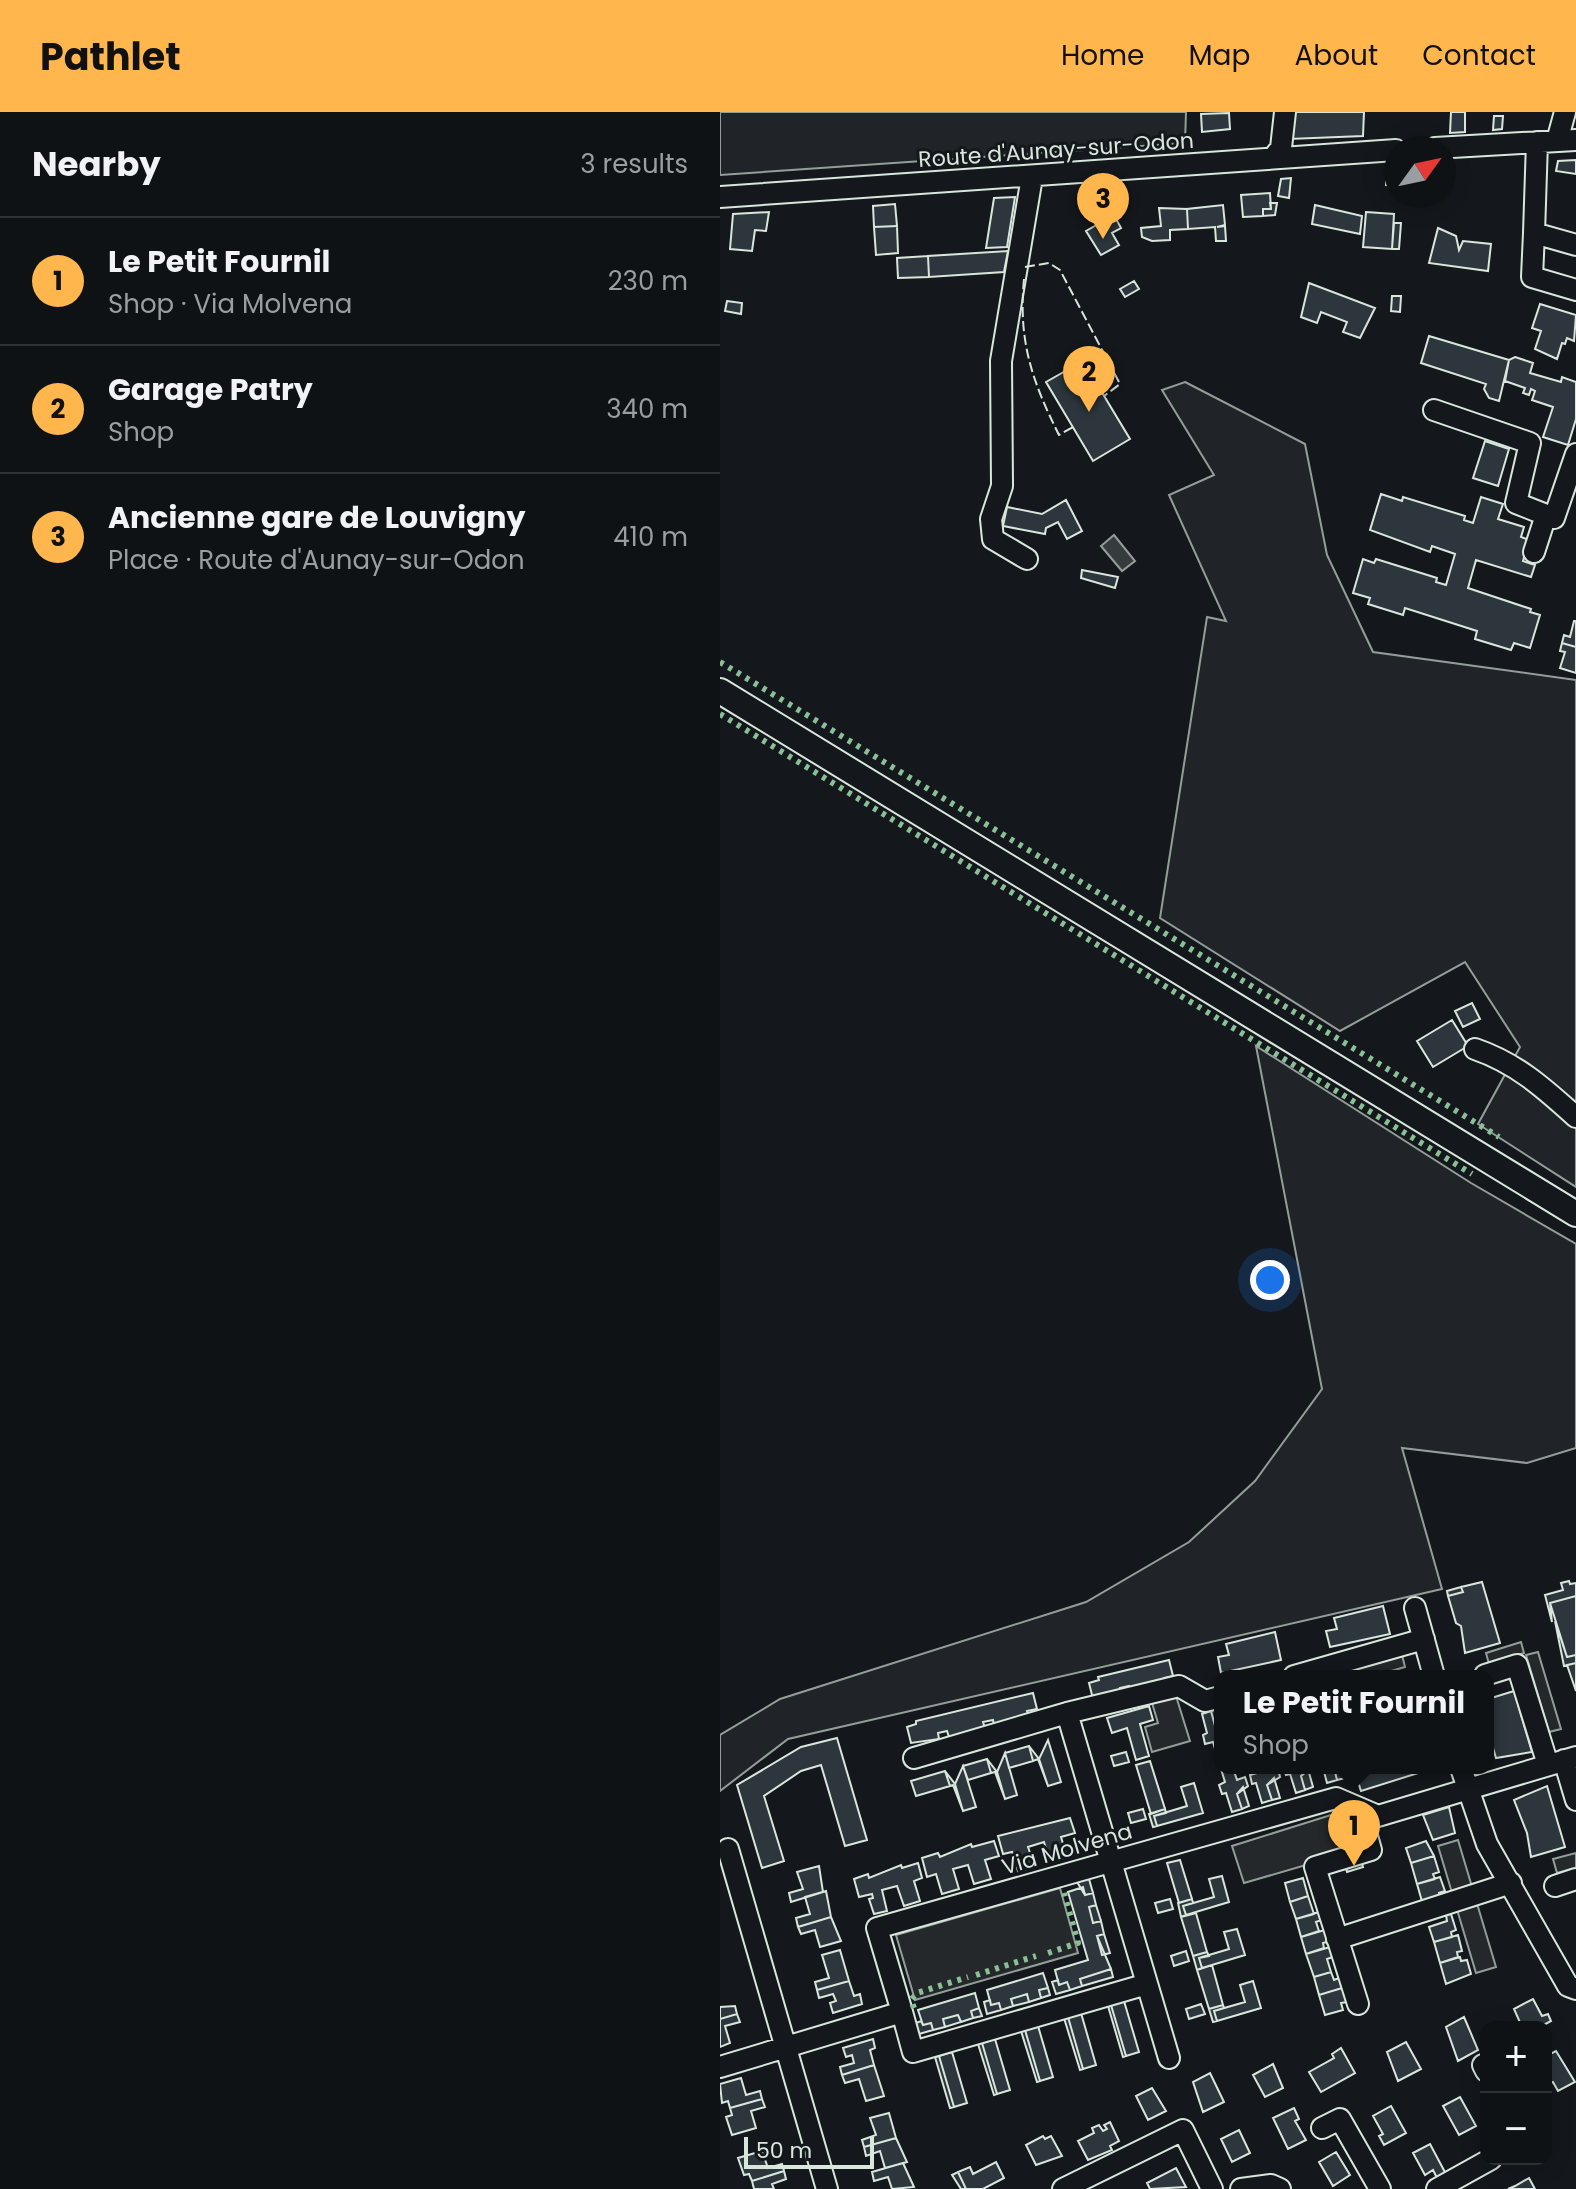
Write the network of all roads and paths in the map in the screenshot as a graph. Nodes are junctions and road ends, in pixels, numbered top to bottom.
1 (1285, 112) edge
2 (1565, 112) edge
3 (1557, 141) edge
4 (1456, 147) edge
5 (1384, 151) edge
6 (1273, 158) junction
7 (1032, 177) junction
8 (720, 197) edge
9 (1534, 233) junction
10 (1576, 245) edge
11 (1576, 290) edge
12 (1434, 410) dead end
13 (1576, 454) edge
14 (1546, 515) junction
15 (1534, 552) dead end
16 (1027, 559) dead end
17 (720, 691) edge
18 (1475, 1049) dead end
19 (1576, 1117) edge
20 (1576, 1214) edge
21 (1415, 1608) dead end
22 (1424, 1639) junction
23 (1315, 1670) edge
24 (1432, 1670) edge
25 (1494, 1672) edge
26 (1214, 1699) edge
27 (1067, 1713) junction
28 (914, 1758) dead end
29 (1563, 1761) edge
30 (1463, 1774) edge
31 (1468, 1790) junction
32 (1576, 1800) edge
33 (1359, 1808) junction
34 (728, 1849) dead end
35 (1111, 1861) junction
36 (1576, 1879) edge
37 (1511, 1883) junction
38 (1555, 1886) dead end
39 (1337, 1939) junction
40 (1147, 1984) junction
41 (1576, 1989) edge
42 (1358, 2004) dead end
43 (902, 2012) junction
44 (786, 2047) junction
45 (1169, 2058) dead end
46 (720, 2067) edge
47 (1322, 2128) dead end
48 (1480, 2165) edge
49 (827, 2189) edge
50 (1063, 2189) edge
51 (1212, 2189) edge
52 (1241, 2189) edge
53 (1280, 2189) edge
54 (1380, 2189) edge
55 (1437, 2189) edge

1 - 6 street
2 - 3 street
3 - 4 street
3 - 9 street
5 - 6 street, Route d'Aunay-sur-Odon
6 - 7 street, Route d'Aunay-sur-Odon
7 - 8 street, Route d'Aunay-sur-Odon
7 - 16 street
9 - 10 street
9 - 11 street
12 - 14 street
13 - 14 street
14 - 15 street
17 - 20 main road
18 - 19 street
21 - 22 street
22 - 23 street
22 - 24 street
25 - 29 street
26 - 27 street
27 - 28 street
27 - 35 street
29 - 31 street, Via Molvena
29 - 32 street
30 - 31 street
31 - 33 street, Via Molvena
31 - 37 street
33 - 35 street, Via Molvena
33 - 39 street
34 - 44 street
35 - 40 street
35 - 43 street, Via Molvena
36 - 38 street
37 - 39 street
37 - 41 street
39 - 42 street
40 - 43 street
40 - 45 street
43 - 44 street
44 - 46 street
44 - 49 street
47 - 54 street
48 - 55 street
50 - 51 street
52 - 53 street

